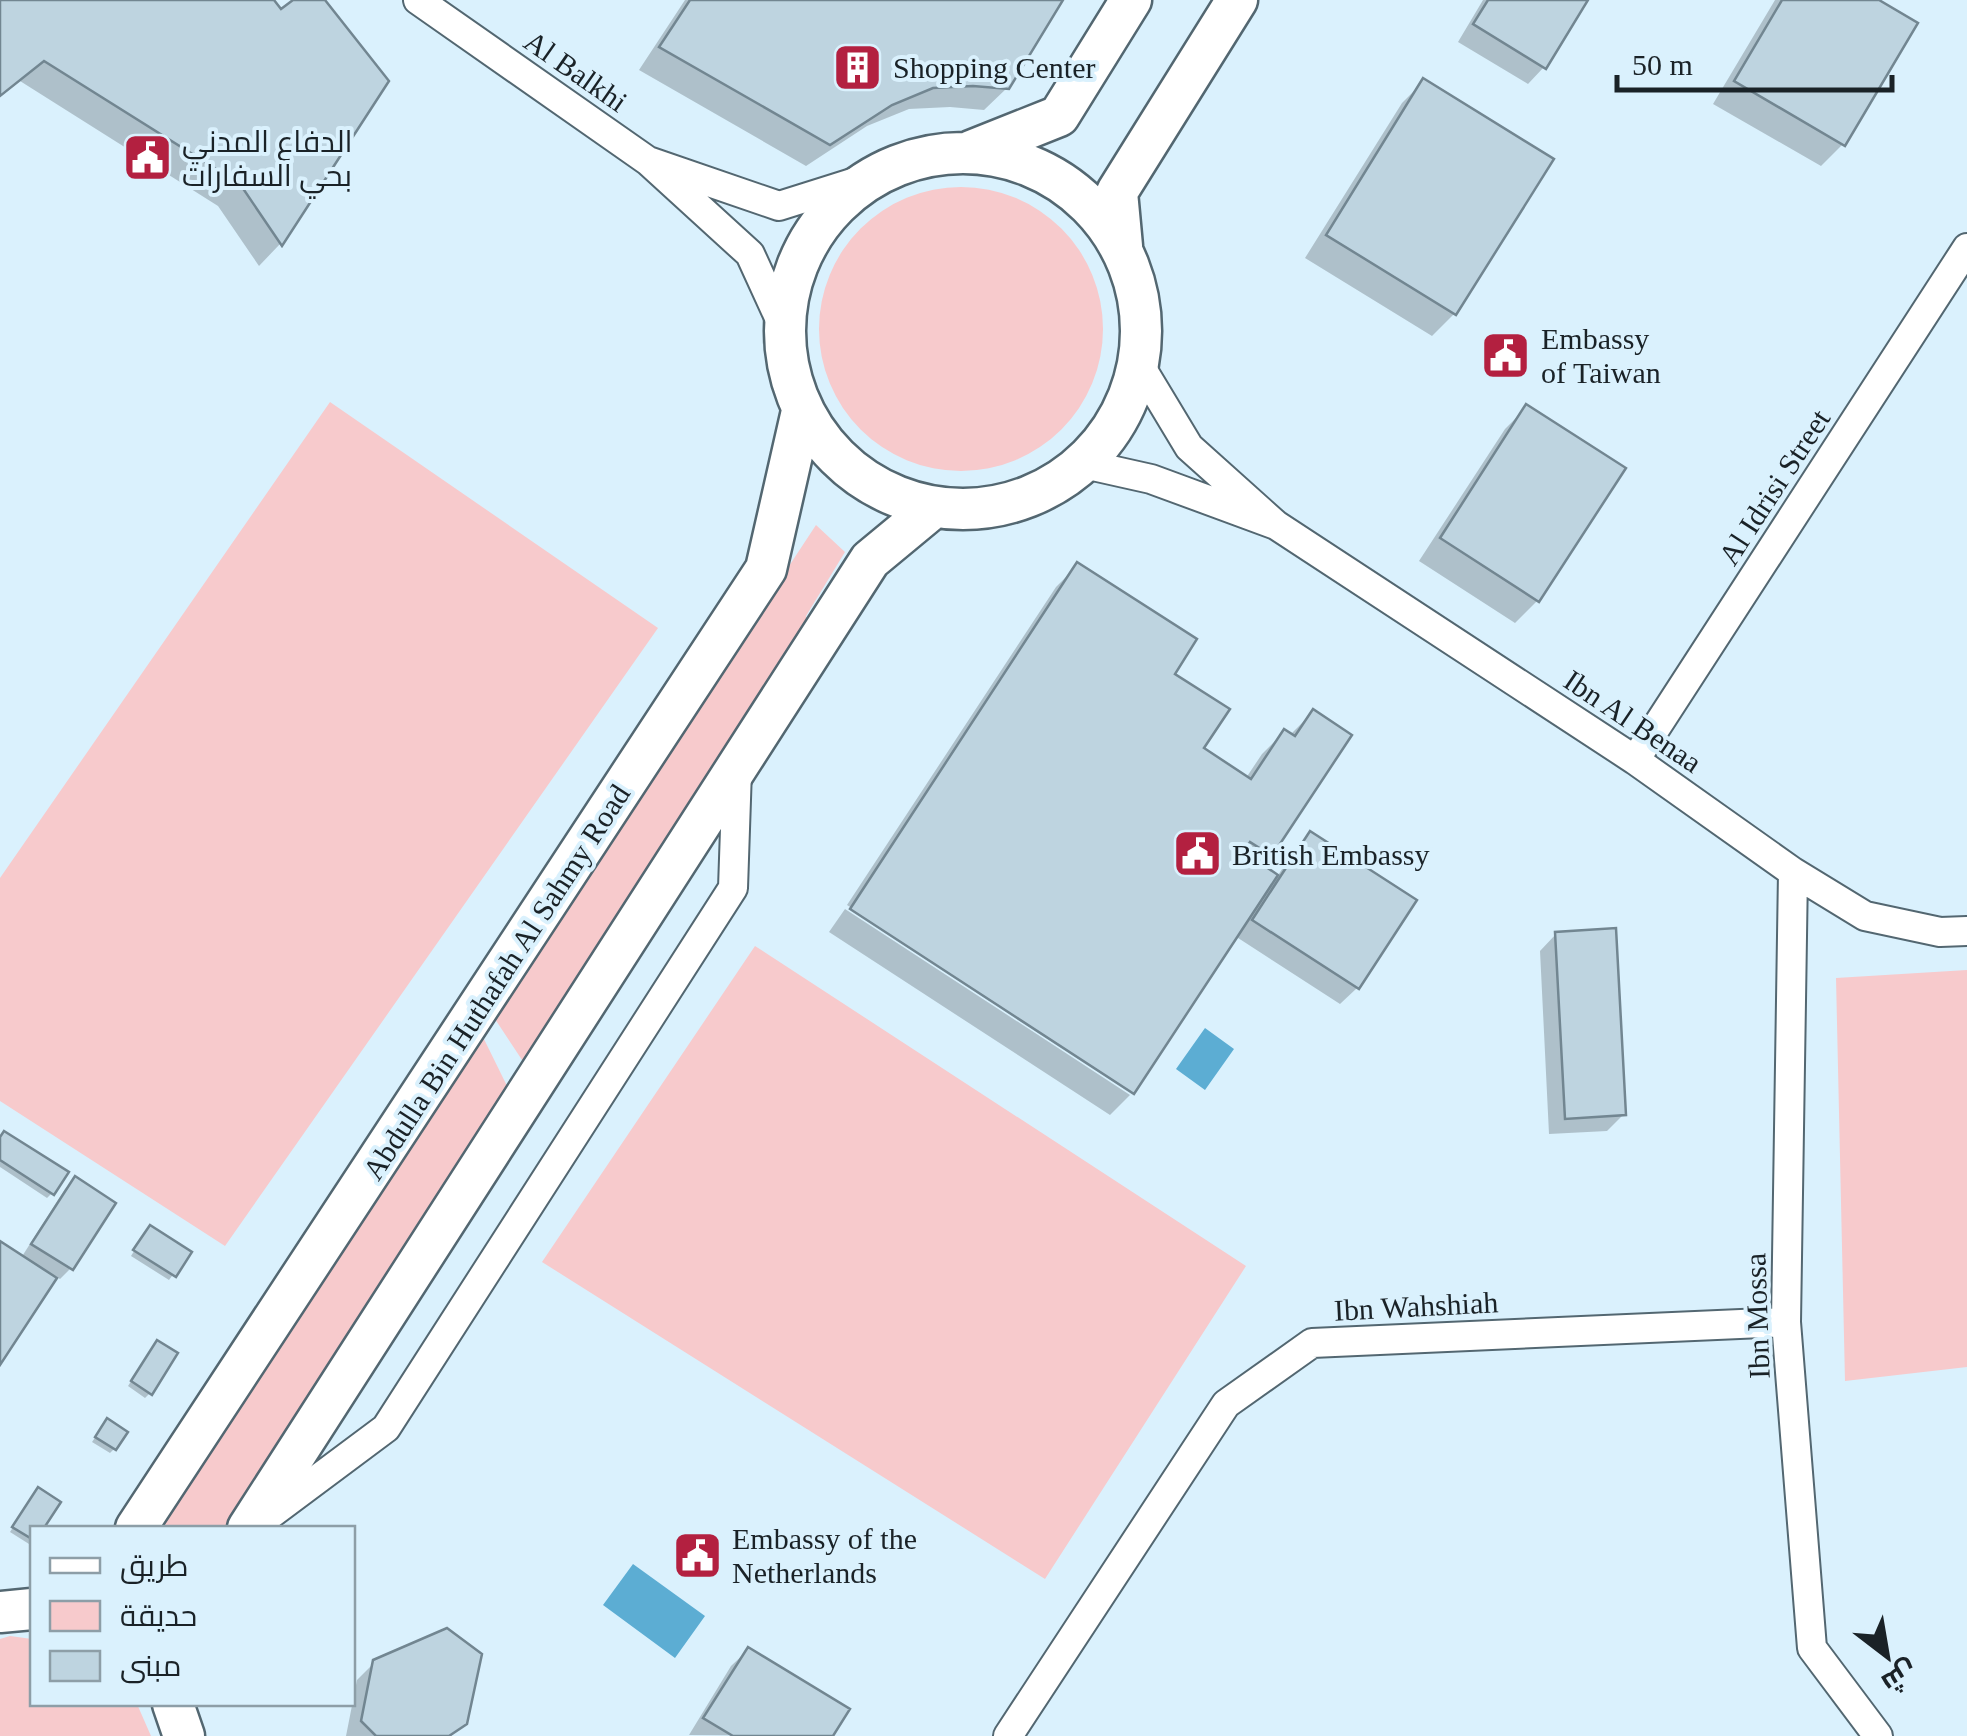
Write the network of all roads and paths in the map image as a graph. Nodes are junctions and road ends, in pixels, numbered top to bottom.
1 (418, 0) edge
2 (1131, 0) edge
3 (1237, 0) edge
4 (968, 152) junction
5 (648, 160) junction
6 (871, 177) junction
7 (1967, 248) edge
8 (1123, 250) junction
9 (783, 326) junction
10 (1139, 364) junction
11 (802, 411) junction
12 (1084, 464) junction
13 (934, 507) junction
14 (1276, 525) junction
15 (1635, 760) junction
16 (737, 765) junction
17 (1793, 872) junction
18 (1967, 931) edge
19 (1786, 1322) junction
20 (137, 1526) edge
21 (250, 1526) edge
22 (252, 1526) edge
23 (30, 1609) edge
24 (0, 1612) edge
25 (174, 1706) edge
26 (184, 1736) edge
27 (1008, 1736) edge
28 (1878, 1736) edge

1 - 5 street, Al Balkhi
2 - 4 street
3 - 8 street
4 - 6 street
4 - 8 street
5 - 6 street
5 - 9 street
6 - 9 street
7 - 15 street, Al Idrisi Street
8 - 10 street
9 - 11 street
10 - 12 street
10 - 14 street
11 - 13 street
11 - 20 street, Abdulla Bin Huthafah Al Sahmy Road
12 - 13 street
12 - 14 street
13 - 16 street
14 - 15 street, Ibn Al Benaa
15 - 17 street, Ibn Al Benaa
16 - 21 street
16 - 22 street
17 - 18 street, Ibn Al Benaa
17 - 19 street, Ibn Mossa
19 - 27 street, Ibn Wahshiah
19 - 28 street, Ibn Mossa
23 - 24 street
25 - 26 street

